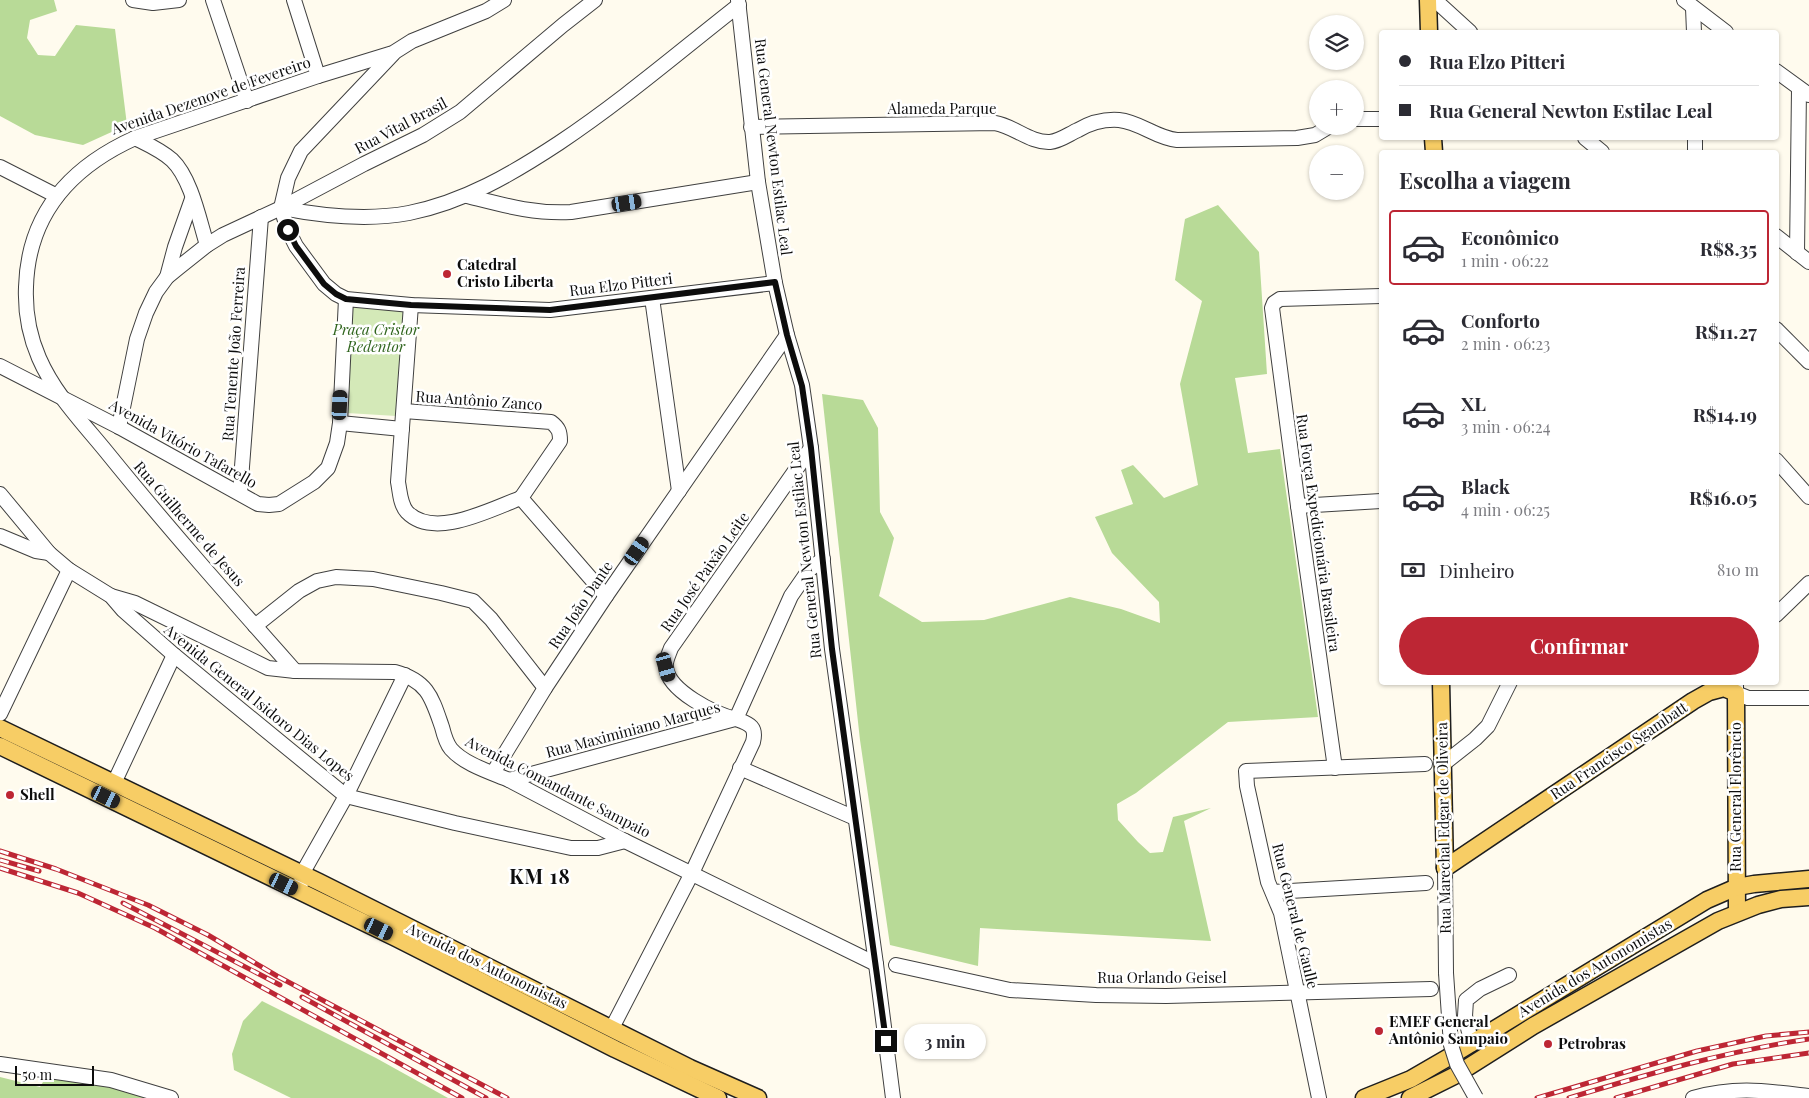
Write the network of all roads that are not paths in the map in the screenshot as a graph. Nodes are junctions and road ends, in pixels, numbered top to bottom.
1 (133, 0) edge
2 (179, 0) edge
3 (212, 0) edge
4 (294, 0) edge
5 (504, 0) edge
6 (596, 0) edge
7 (1428, 0) edge
8 (1435, 0) edge
9 (738, 2) edge
10 (1688, 4) edge
11 (1429, 30) edge
12 (1468, 30) edge
13 (1694, 30) edge
14 (1723, 30) edge
15 (393, 53) junction
16 (1779, 73) edge
17 (318, 76) junction
18 (1804, 92) edge
19 (247, 101) junction
20 (1364, 119) edge
21 (1379, 119) edge
22 (751, 127) junction
23 (1314, 135) edge
24 (135, 138) junction
25 (1587, 140) edge
26 (1600, 150) edge
27 (0, 167) edge
28 (758, 182) junction
29 (57, 196) junction
30 (467, 196) junction
31 (192, 200) junction
32 (281, 208) junction
33 (260, 217) junction
34 (1779, 238) edge
35 (207, 244) junction
36 (1797, 253) junction
37 (1809, 262) edge
38 (167, 277) junction
39 (775, 282) junction
40 (1379, 296) edge
41 (652, 298) junction
42 (346, 299) junction
43 (411, 305) junction
44 (1779, 332) edge
45 (787, 335) junction
46 (1809, 362) edge
47 (0, 366) edge
48 (61, 398) junction
49 (404, 411) junction
50 (340, 423) junction
51 (119, 427) junction
52 (402, 429) junction
53 (811, 448) junction
54 (1779, 463) edge
55 (679, 491) junction
56 (0, 494) edge
57 (240, 494) junction
58 (1809, 496) edge
59 (521, 498) junction
60 (1379, 501) edge
61 (1298, 506) junction
62 (0, 536) edge
63 (49, 553) junction
64 (823, 559) junction
65 (69, 570) junction
66 (1809, 583) edge
67 (111, 596) junction
68 (606, 596) junction
69 (1779, 612) edge
70 (255, 626) junction
71 (174, 655) junction
72 (294, 671) junction
73 (405, 675) junction
74 (1441, 685) edge
75 (1508, 685) edge
76 (545, 688) junction
77 (1736, 688) edge
78 (1809, 698) edge
79 (0, 714) edge
80 (736, 719) junction
81 (0, 728) edge
82 (0, 746) edge
83 (1425, 764) dead end
84 (1442, 765) junction
85 (740, 768) junction
86 (1335, 768) junction
87 (493, 774) junction
88 (509, 780) junction
89 (114, 783) junction
90 (346, 796) junction
91 (855, 818) junction
92 (625, 841) junction
93 (1446, 868) junction
94 (692, 873) junction
95 (302, 874) junction
96 (1809, 879) edge
97 (1426, 883) dead end
98 (1737, 888) junction
99 (301, 892) junction
100 (1273, 892) junction
101 (1809, 898) edge
102 (1737, 912) junction
103 (876, 964) junction
104 (896, 965) dead end
105 (1508, 975) dead end
106 (1431, 989) dead end
107 (1298, 993) junction
108 (612, 1028) junction
109 (586, 1034) junction
110 (1472, 1044) junction
111 (0, 1064) edge
112 (1809, 1096) edge
113 (171, 1098) edge
114 (718, 1098) edge
115 (758, 1098) edge
116 (893, 1098) edge
117 (1318, 1098) edge
118 (1364, 1098) edge
119 (1410, 1098) edge
120 (1476, 1098) edge
121 (1693, 1098) edge

1 - 2 street
3 - 19 street
4 - 17 street
5 - 15 street, Avenida Dezenove de Fevereiro
6 - 32 street, Rua Vital Brasil
7 - 11 main road
8 - 12 street
9 - 22 street, Rua General Newton Estilac Leal
9 - 30 street
10 - 13 street
10 - 14 street
15 - 17 street, Avenida Dezenove de Fevereiro
15 - 32 street
16 - 18 street
17 - 19 street, Avenida Dezenove de Fevereiro
18 - 36 street
19 - 24 street, Avenida Dezenove de Fevereiro
20 - 21 street
22 - 23 street, Alameda Parque
22 - 28 street, Rua General Newton Estilac Leal
24 - 29 street, Avenida Dezenove de Fevereiro
24 - 31 street
25 - 26 street
27 - 29 street
28 - 30 street
28 - 39 street, Rua General Newton Estilac Leal
29 - 48 street, Avenida Dezenove de Fevereiro
30 - 32 street
31 - 35 street
31 - 38 street
32 - 33 street, Rua Vital Brasil
32 - 42 street, Rua Elzo Pitteri
33 - 35 street, Rua Vital Brasil
33 - 57 street, Rua Tenente João Ferreira
34 - 36 street
35 - 38 street, Rua Vital Brasil
36 - 37 street
38 - 51 street
39 - 41 street, Rua Elzo Pitteri
39 - 45 street, Rua General Newton Estilac Leal
40 - 61 street, Rua Força Expedicionária Brasileira
41 - 43 street, Rua Elzo Pitteri
41 - 55 street
42 - 43 street, Rua Elzo Pitteri
42 - 50 street, Avenida Vitório Tafarello
43 - 49 street
44 - 46 street
45 - 53 street, Rua General Newton Estilac Leal
45 - 55 street, Rua João Dante
47 - 48 street, Avenida Vitório Tafarello
48 - 51 street, Avenida Vitório Tafarello
48 - 70 street, Rua Guilherme de Jesus
49 - 52 street
49 - 59 street, Rua Antônio Zanco
50 - 52 street
50 - 57 street, Avenida Vitório Tafarello
51 - 57 street, Avenida Vitório Tafarello
52 - 59 street
53 - 64 street, Rua General Newton Estilac Leal
53 - 80 street, Rua José Paixão Leite
54 - 58 street
55 - 68 street, Rua João Dante
56 - 63 street, Avenida General Isidoro Dias Lopes
59 - 68 street
60 - 61 street
61 - 86 street, Rua Força Expedicionária Brasileira
62 - 63 street
63 - 65 street, Avenida General Isidoro Dias Lopes
64 - 80 street
64 - 91 street, Rua General Newton Estilac Leal
65 - 67 street, Avenida General Isidoro Dias Lopes
65 - 79 street
66 - 69 street
67 - 71 street, Avenida General Isidoro Dias Lopes
67 - 72 street, Avenida Comandante Sampaio
68 - 76 street, Rua João Dante
70 - 72 street, Rua Guilherme de Jesus
70 - 76 street
71 - 89 street
71 - 90 street, Avenida General Isidoro Dias Lopes
72 - 73 street, Avenida Comandante Sampaio
73 - 87 street, Avenida Comandante Sampaio
73 - 90 street
74 - 84 main road, Rua Marechal Edgar de Oliveira
75 - 84 street
76 - 87 street, Rua João Dante
77 - 78 street, Rua Francisco Sgambatt
77 - 93 main road, Rua Francisco Sgambatt
77 - 98 main road, Rua General Florêncio
80 - 85 street, Rua José Paixão Leite
80 - 88 street, Rua Maximiniano Marques
81 - 89 main road, Avenida dos Autonomistas
82 - 99 main road, Avenida dos Autonomistas
83 - 86 street
84 - 93 main road, Rua Marechal Edgar de Oliveira
85 - 91 street
85 - 94 street
86 - 100 street, Rua General de Gaulle
87 - 88 street, Avenida Comandante Sampaio
88 - 92 street, Avenida Comandante Sampaio
89 - 95 main road, Avenida dos Autonomistas
90 - 92 street, Avenida General Isidoro Dias Lopes
90 - 95 street
91 - 103 street, Rua General Newton Estilac Leal
92 - 94 street, Avenida Comandante Sampaio
93 - 120 street, Rua Marechal Edgar de Oliveira, bridge
94 - 103 street, Avenida Comandante Sampaio
94 - 108 street
95 - 99 street
95 - 108 main road, Avenida dos Autonomistas
96 - 98 main road, Avenida dos Autonomistas
97 - 100 street
98 - 102 main road, Rua General Florêncio
98 - 110 main road, Avenida dos Autonomistas
99 - 109 main road, Avenida dos Autonomistas
100 - 107 street, Rua General de Gaulle
101 - 102 main road, Avenida dos Autonomistas
102 - 119 main road, Avenida dos Autonomistas
103 - 116 street, Rua General Newton Estilac Leal
104 - 107 street, Rua Orlando Geisel
105 - 110 street
106 - 107 street, Rua Orlando Geisel
107 - 117 street, Rua General de Gaulle
108 - 109 main road
108 - 115 main road, Avenida dos Autonomistas
109 - 114 main road, Avenida dos Autonomistas
110 - 118 main road, Avenida dos Autonomistas
111 - 113 street
112 - 121 street

